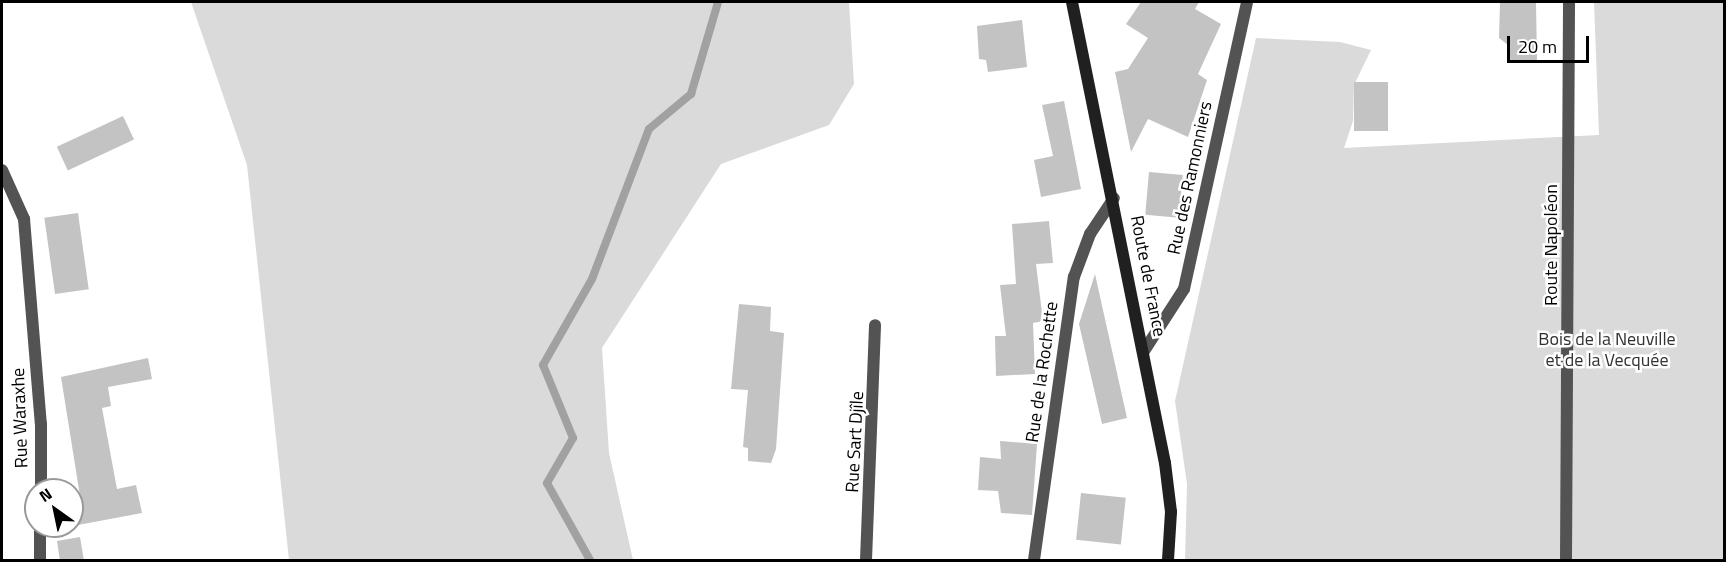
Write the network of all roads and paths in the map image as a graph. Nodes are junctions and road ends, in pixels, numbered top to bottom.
1 (1072, 2) edge
2 (1247, 2) edge
3 (1569, 2) edge
4 (2, 170) edge
5 (1114, 198) junction
6 (875, 325) dead end
7 (1144, 351) junction
8 (41, 478) edge
9 (40, 538) edge
10 (40, 561) edge
11 (866, 561) edge
12 (1034, 561) edge
13 (1168, 561) edge
14 (1566, 561) edge

1 - 5 main road, Route de France
2 - 7 street, Rue des Ramonniers
3 - 14 street, Route Napoléon
4 - 8 street, Rue Waraxhe
5 - 7 main road, Route de France
5 - 12 street, Rue de la Rochette
6 - 11 street, Rue Sart Djîle
7 - 13 main road, Route de France
9 - 10 street

